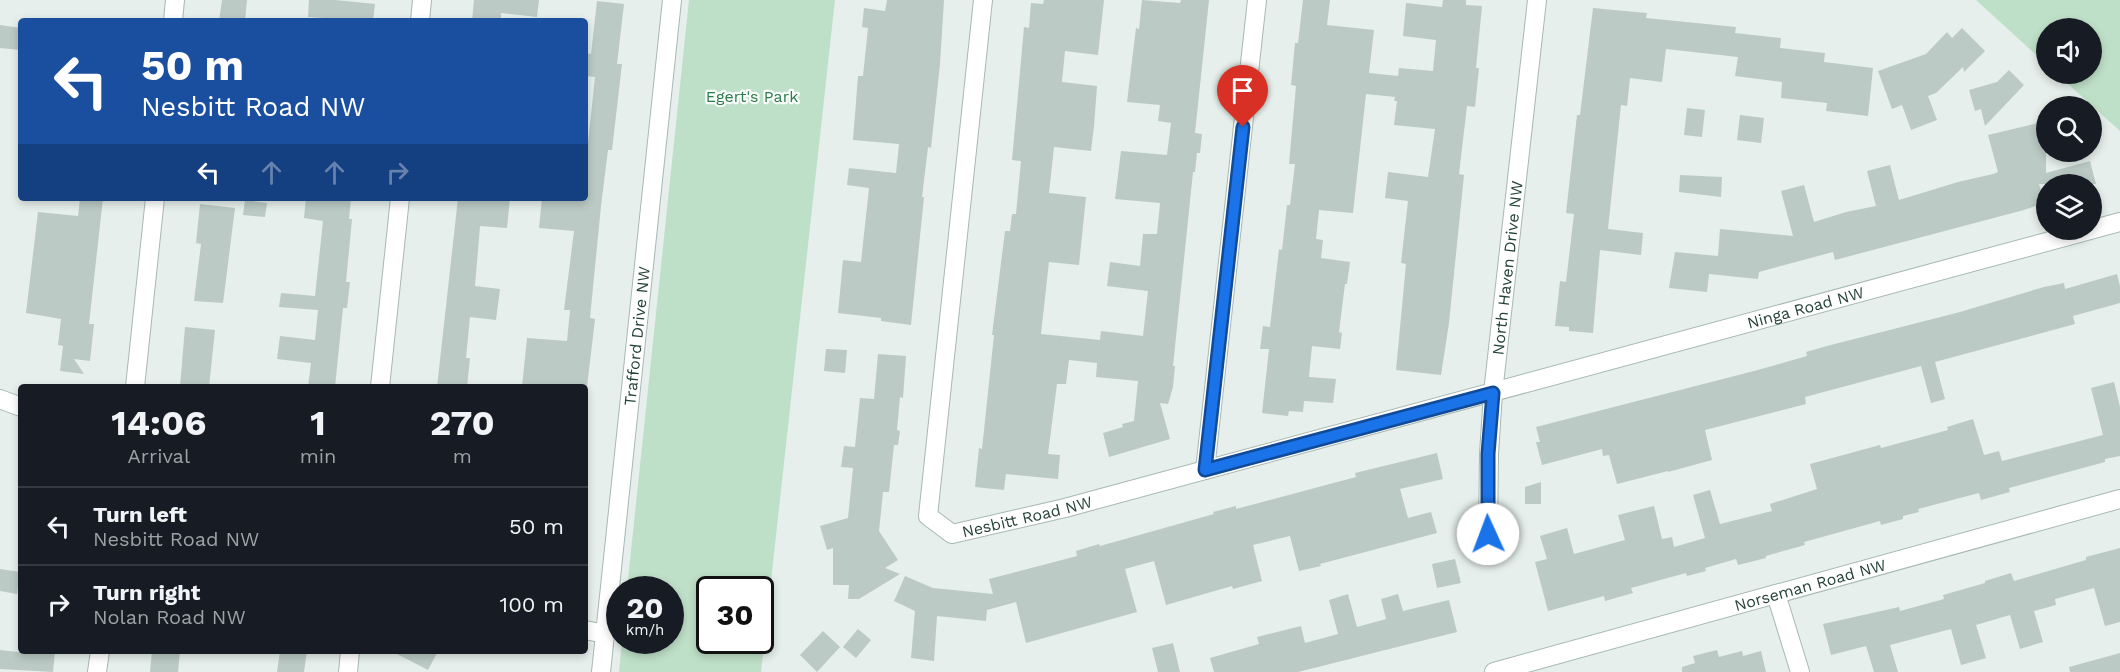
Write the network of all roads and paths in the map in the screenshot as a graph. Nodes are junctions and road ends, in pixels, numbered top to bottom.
1 (175, 0) edge
2 (422, 0) edge
3 (672, 0) edge
4 (983, 0) edge
5 (1257, 0) edge
6 (1537, 0) edge
7 (173, 18) edge
8 (420, 18) edge
9 (155, 201) edge
10 (400, 201) edge
11 (2120, 222) edge
12 (135, 384) edge
13 (380, 384) edge
14 (1493, 393) junction
15 (0, 399) edge
16 (18, 406) edge
17 (1205, 470) junction
18 (2120, 499) edge
19 (1488, 534) dead end
20 (1776, 594) junction
21 (588, 631) edge
22 (605, 634) junction
23 (100, 654) edge
24 (351, 654) edge
25 (1500, 671) edge
26 (97, 672) edge
27 (348, 672) edge
28 (601, 672) edge
29 (1800, 672) edge

1 - 7 street
2 - 8 street
3 - 22 street, Trafford Drive NW
4 - 17 street, Nesbitt Road NW
5 - 17 street
6 - 14 street, North Haven Drive NW
9 - 12 street
10 - 13 street
11 - 14 street, Ninga Road NW
14 - 17 street, Nesbitt Road NW
14 - 19 street, North Haven Drive NW
15 - 16 street
18 - 20 street, Norseman Road NW
20 - 25 street, Norseman Road NW
20 - 29 street
21 - 22 street
22 - 28 street, Trafford Drive NW
23 - 26 street
24 - 27 street

